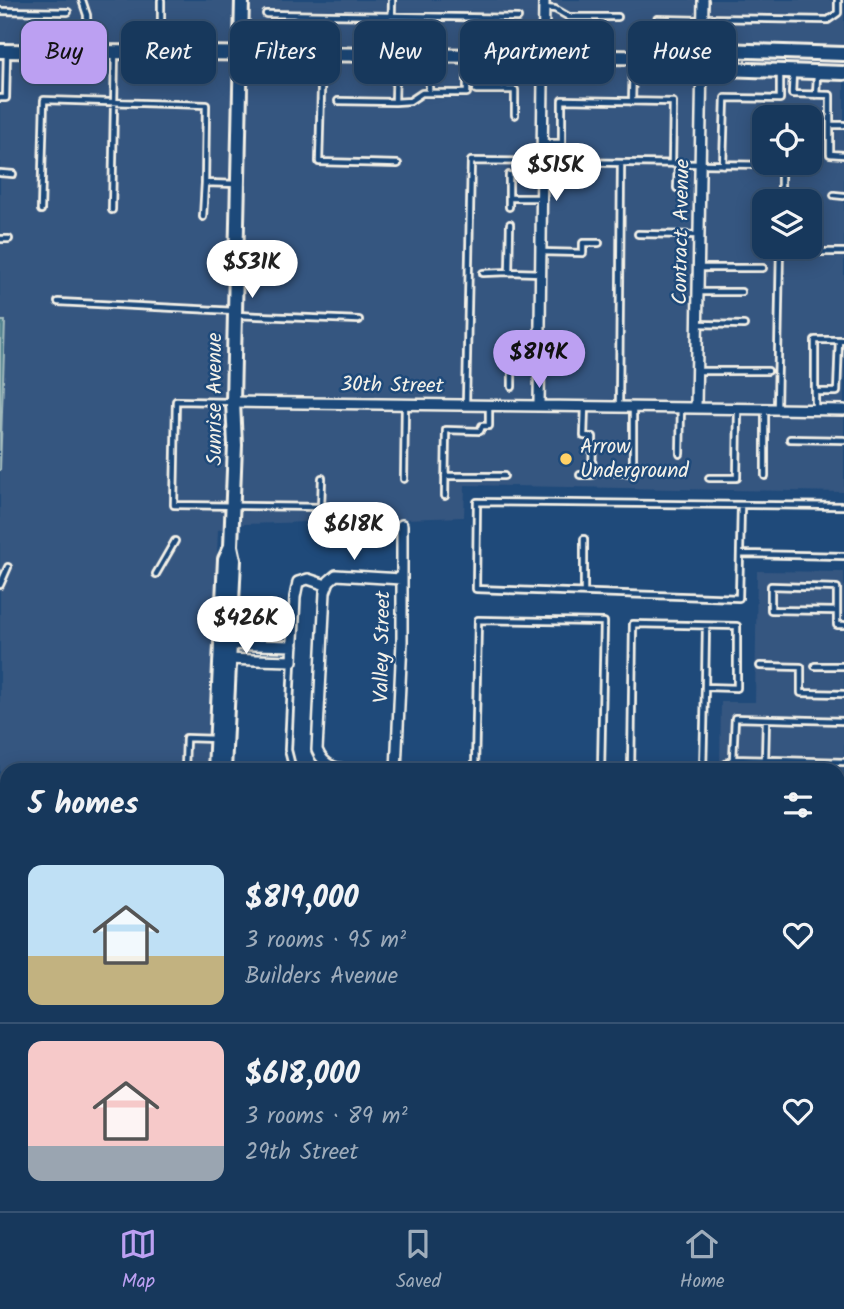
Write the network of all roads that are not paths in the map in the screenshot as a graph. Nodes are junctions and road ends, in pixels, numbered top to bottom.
1 (82, 0) edge
2 (161, 0) edge
3 (242, 0) edge
4 (392, 0) edge
5 (703, 0) edge
6 (838, 0) edge
7 (544, 4) edge
8 (0, 11) edge
9 (68, 12) dead end
10 (266, 15) dead end
11 (392, 16) junction
12 (618, 17) dead end
13 (517, 18) dead end
14 (657, 19) dead end
15 (703, 19) junction
16 (86, 21) edge
17 (161, 21) edge
18 (242, 21) edge
19 (392, 21) edge
20 (736, 50) edge
21 (3, 51) edge
22 (21, 51) edge
23 (107, 52) edge
24 (115, 52) junction
25 (121, 52) edge
26 (844, 54) edge
27 (736, 70) edge
28 (786, 72) junction
29 (817, 72) junction
30 (844, 73) edge
31 (241, 84) edge
32 (321, 84) edge
33 (395, 84) edge
34 (429, 84) edge
35 (467, 84) edge
36 (505, 84) edge
37 (543, 84) edge
38 (632, 84) edge
39 (702, 84) edge
40 (477, 90) dead end
41 (505, 90) junction
42 (429, 93) junction
43 (816, 95) junction
44 (0, 98) edge
45 (338, 101) dead end
46 (395, 102) junction
47 (632, 102) junction
48 (114, 103) junction
49 (515, 115) dead end
50 (830, 125) junction
51 (844, 125) edge
52 (542, 143) junction
53 (844, 155) edge
54 (542, 162) junction
55 (398, 164) dead end
56 (621, 164) junction
57 (675, 164) junction
58 (700, 164) junction
59 (723, 165) junction
60 (0, 173) edge
61 (13, 174) dead end
62 (509, 175) dead end
63 (205, 183) junction
64 (239, 184) junction
65 (677, 188) dead end
66 (781, 189) edge
67 (834, 195) dead end
68 (844, 196) edge
69 (509, 198) junction
70 (541, 198) junction
71 (509, 207) dead end
72 (41, 210) dead end
73 (112, 210) dead end
74 (203, 218) dead end
75 (510, 224) dead end
76 (638, 234) dead end
77 (699, 235) junction
78 (0, 239) edge
79 (9, 239) dead end
80 (599, 243) dead end
81 (541, 252) junction
82 (822, 252) edge
83 (844, 253) edge
84 (780, 259) edge
85 (699, 268) junction
86 (763, 268) dead end
87 (484, 272) dead end
88 (509, 272) junction
89 (541, 273) junction
90 (698, 292) junction
91 (741, 292) dead end
92 (58, 302) dead end
93 (235, 313) junction
94 (359, 320) dead end
95 (698, 324) junction
96 (744, 325) dead end
97 (841, 340) edge
98 (540, 361) junction
99 (697, 371) junction
100 (768, 371) dead end
101 (512, 387) dead end
102 (815, 392) junction
103 (233, 402) junction
104 (405, 404) junction
105 (466, 404) junction
106 (489, 404) junction
107 (539, 405) junction
108 (585, 406) junction
109 (619, 407) junction
110 (633, 407) junction
111 (681, 407) junction
112 (696, 407) junction
113 (738, 407) junction
114 (765, 408) junction
115 (778, 408) junction
116 (815, 409) junction
117 (844, 410) edge
118 (790, 439) dead end
119 (844, 440) edge
120 (680, 454) dead end
121 (610, 472) dead end
122 (445, 475) junction
123 (580, 475) dead end
124 (504, 476) dead end
125 (765, 476) dead end
126 (322, 478) dead end
127 (709, 478) dead end
128 (404, 479) dead end
129 (445, 496) dead end
130 (741, 505) junction
131 (844, 506) edge
132 (233, 507) junction
133 (402, 525) dead end
134 (584, 539) dead end
135 (175, 541) dead end
136 (740, 554) junction
137 (844, 556) edge
138 (8, 567) dead end
139 (156, 574) dead end
140 (401, 579) junction
141 (0, 584) edge
142 (326, 586) junction
143 (584, 593) junction
144 (837, 611) junction
145 (844, 625) edge
146 (706, 626) junction
147 (226, 644) junction
148 (263, 645) junction
149 (293, 646) junction
150 (225, 660) junction
151 (262, 660) junction
152 (292, 661) junction
153 (760, 666) dead end
154 (815, 666) dead end
155 (844, 666) edge
156 (705, 687) junction
157 (844, 694) edge
158 (766, 719) junction
159 (844, 721) edge
160 (217, 739) junction
161 (733, 759) junction
162 (765, 760) junction
163 (844, 762) edge
164 (185, 763) edge
165 (215, 763) edge
166 (224, 763) edge
167 (291, 763) edge
168 (324, 763) edge
169 (396, 763) edge
170 (475, 763) edge
171 (601, 763) edge
172 (631, 763) edge
173 (703, 763) edge
174 (727, 763) edge

1 - 16 lane
2 - 17 lane
3 - 18 street, Sunrise Avenue
4 - 11 lane
5 - 15 street, Contract Avenue
6 - 15 lane
7 - 12 lane
8 - 9 lane
10 - 11 lane
11 - 13 lane
11 - 19 lane
14 - 15 lane
20 - 26 street
21 - 22 street
21 - 44 lane
23 - 24 street
24 - 25 street
24 - 48 lane
27 - 28 street
28 - 29 street
28 - 43 lane
28 - 59 lane
29 - 30 street
29 - 43 lane
31 - 64 street, Sunrise Avenue
32 - 55 lane
33 - 46 lane
34 - 42 lane
35 - 42 lane
36 - 41 lane
37 - 52 street
38 - 47 lane
39 - 58 street, Contract Avenue
40 - 41 lane
41 - 49 lane
42 - 46 lane
43 - 50 lane
45 - 46 lane
47 - 52 lane
47 - 57 lane
48 - 63 lane
48 - 72 lane
48 - 73 lane
50 - 51 lane
50 - 53 lane
52 - 54 street
54 - 56 lane
54 - 70 street
54 - 105 lane
56 - 57 lane
56 - 109 lane
57 - 58 lane
57 - 65 lane
58 - 59 lane
58 - 77 street, Contract Avenue
59 - 66 lane
60 - 61 lane
62 - 69 lane
63 - 64 lane
63 - 74 lane
64 - 93 street, Sunrise Avenue
67 - 68 lane
69 - 70 lane
69 - 71 lane
70 - 81 street
75 - 88 lane
76 - 77 lane
77 - 85 street, Contract Avenue
78 - 79 lane
80 - 81 lane
81 - 89 street
82 - 83 lane
84 - 115 lane
85 - 86 lane
85 - 90 street, Contract Avenue
87 - 88 lane
88 - 89 lane
89 - 98 street
90 - 91 lane
90 - 95 street, Contract Avenue
92 - 93 lane
93 - 94 lane
93 - 103 street, Sunrise Avenue
95 - 96 lane
95 - 99 street, Contract Avenue
97 - 102 lane
97 - 102 lane
98 - 101 lane
98 - 107 street
99 - 100 lane
99 - 112 street, Contract Avenue
102 - 116 lane
103 - 104 street, 30th Street
103 - 132 street, Sunrise Avenue
103 - 132 lane
104 - 105 street, 30th Street
104 - 128 lane
105 - 106 street, 30th Street
106 - 107 street, 30th Street
106 - 122 lane
107 - 108 street, 30th Street
108 - 109 street, 30th Street
108 - 123 lane
109 - 110 street, 30th Street
110 - 111 street, 30th Street
110 - 121 lane
111 - 112 street, 30th Street
111 - 120 lane
112 - 113 street, 30th Street
113 - 114 street, 30th Street
113 - 127 lane
114 - 115 street, 30th Street
114 - 125 lane
115 - 116 street, 30th Street
116 - 117 street, 30th Street
118 - 119 lane
122 - 124 lane
122 - 129 lane
126 - 132 lane
130 - 131 lane
130 - 136 lane
130 - 143 lane
132 - 147 street, Sunrise Avenue
133 - 140 street, Valley Street
134 - 143 lane
135 - 139 lane
136 - 137 lane
136 - 143 lane
138 - 141 lane
140 - 142 street
140 - 169 street, Valley Street
142 - 149 street
142 - 168 street
144 - 144 lane
144 - 145 lane
146 - 156 lane
146 - 156 lane
146 - 172 lane
147 - 148 street
147 - 150 street, Sunrise Avenue
148 - 149 street
148 - 151 lane
149 - 152 street
150 - 151 street
150 - 160 street, Sunrise Avenue
150 - 166 street, Sunrise Avenue
151 - 152 street
152 - 167 lane
153 - 157 lane
154 - 155 lane
156 - 173 lane
158 - 159 lane
158 - 161 lane
158 - 162 lane
160 - 164 lane
160 - 165 street, Sunrise Avenue
161 - 162 lane
161 - 174 lane
162 - 163 lane
170 - 171 lane

